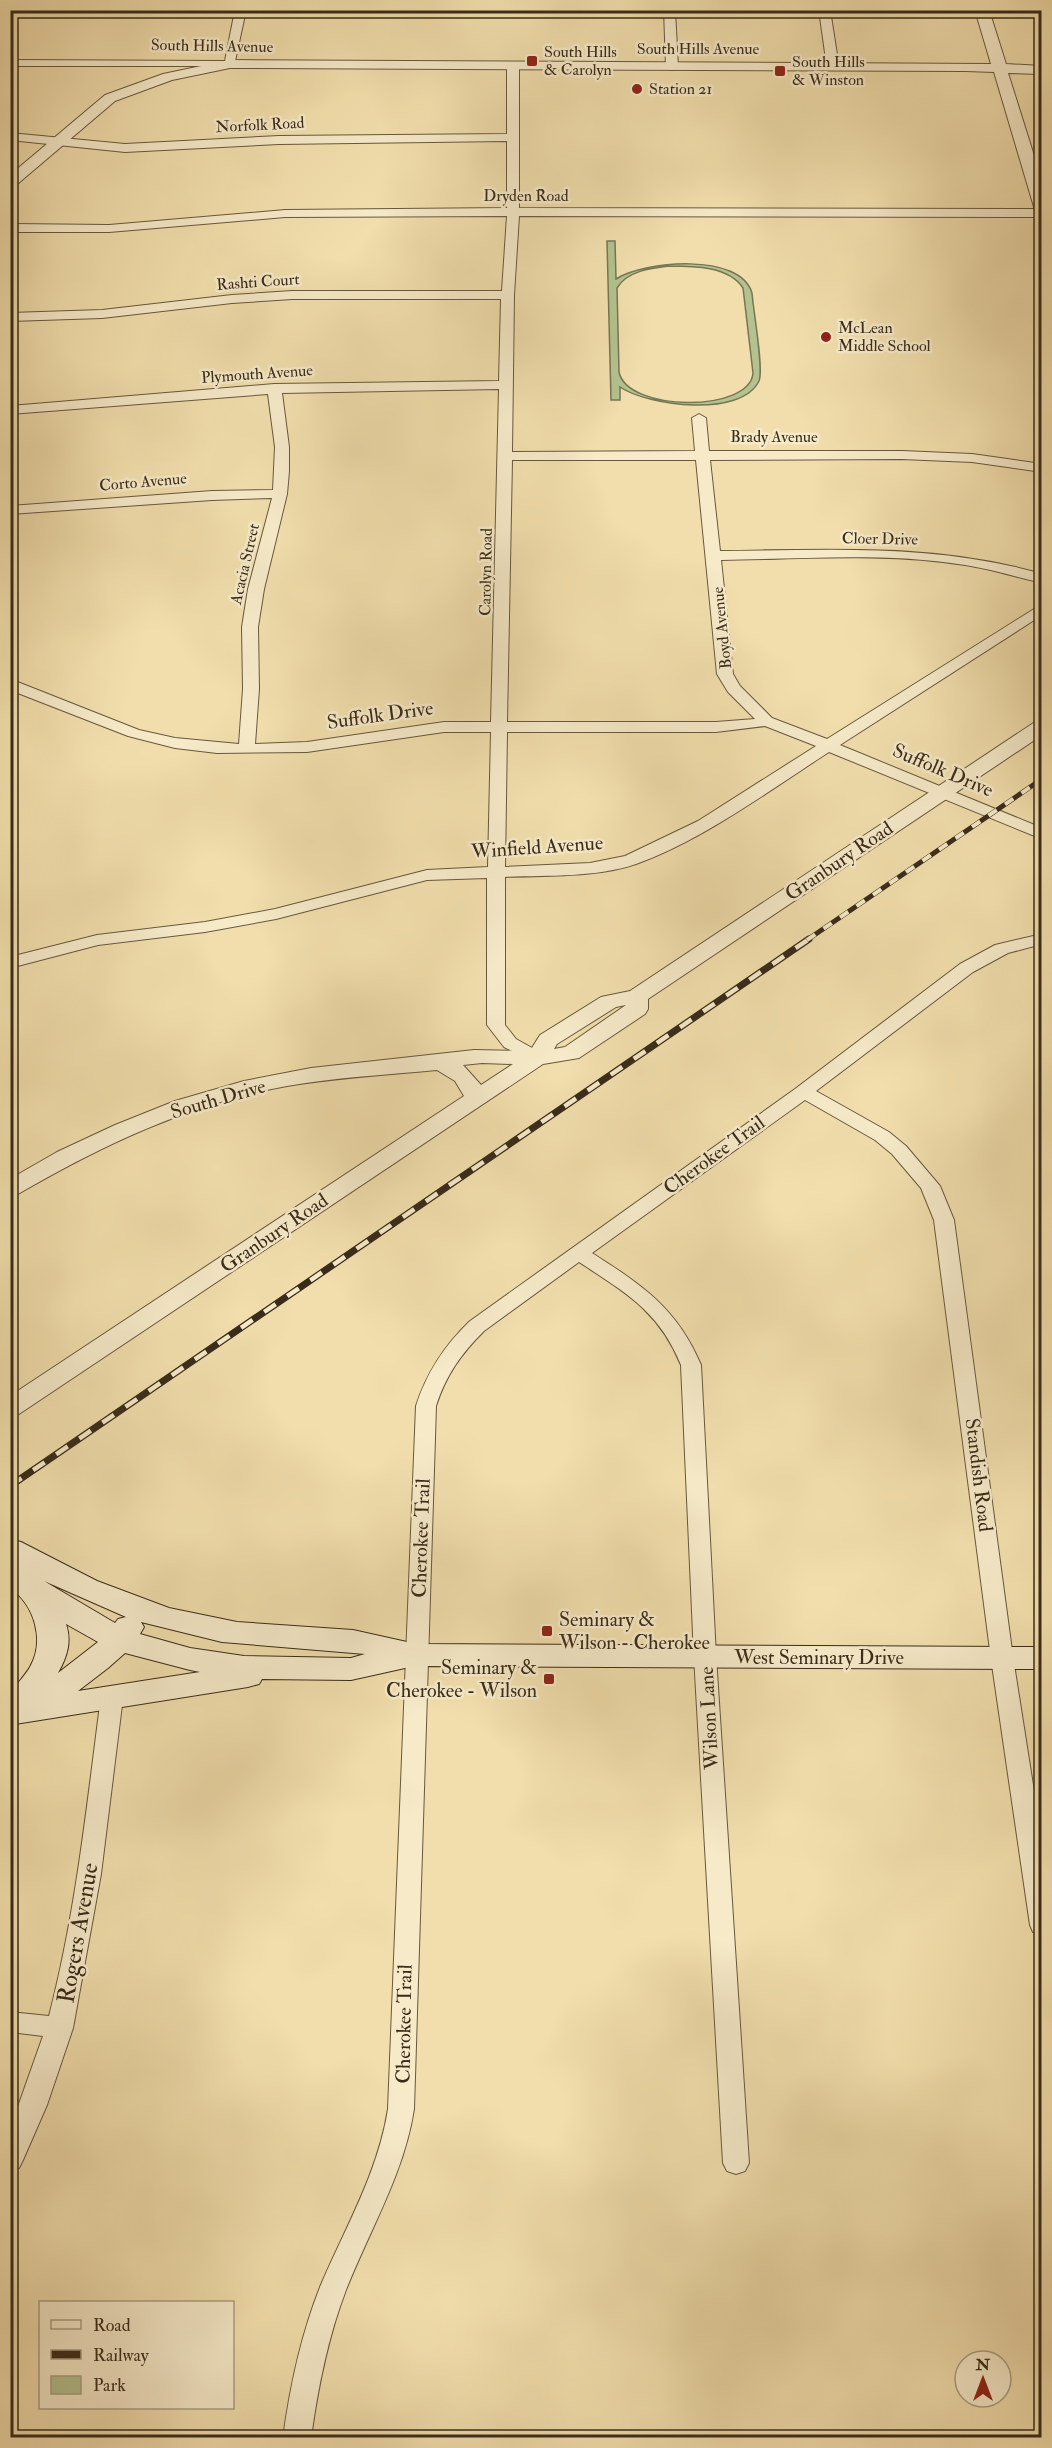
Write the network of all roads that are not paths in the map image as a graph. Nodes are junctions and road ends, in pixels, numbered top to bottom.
1 (241, 10) edge
2 (669, 10) edge
3 (824, 10) edge
4 (982, 10) edge
5 (10, 63) edge
6 (139, 63) junction
7 (230, 64) junction
8 (513, 66) junction
9 (672, 67) junction
10 (833, 67) junction
11 (998, 69) junction
12 (1041, 70) edge
13 (168, 77) junction
14 (10, 136) edge
15 (513, 137) junction
16 (57, 142) junction
17 (10, 183) edge
18 (1041, 207) edge
19 (513, 213) junction
20 (1041, 213) edge
21 (10, 228) edge
22 (508, 295) junction
23 (10, 317) edge
24 (507, 385) junction
25 (274, 388) junction
26 (10, 410) edge
27 (699, 418) dead end
28 (702, 455) junction
29 (506, 456) junction
30 (1041, 468) edge
31 (280, 494) junction
32 (10, 510) edge
33 (714, 556) junction
34 (1041, 579) edge
35 (1041, 608) edge
36 (10, 684) edge
37 (766, 721) junction
38 (1041, 726) edge
39 (500, 727) junction
40 (828, 744) junction
41 (247, 748) junction
42 (943, 791) junction
43 (1041, 834) edge
44 (496, 872) junction
45 (1041, 939) edge
46 (10, 963) edge
47 (537, 1058) junction
48 (441, 1063) junction
49 (803, 1091) junction
50 (476, 1099) junction
51 (10, 1189) edge
52 (578, 1253) junction
53 (10, 1408) edge
54 (10, 1549) edge
55 (20, 1579) edge
56 (140, 1611) junction
57 (119, 1640) junction
58 (416, 1654) junction
59 (705, 1656) junction
60 (1002, 1658) junction
61 (1041, 1658) edge
62 (298, 1669) junction
63 (112, 1697) junction
64 (13, 1713) edge
65 (1041, 1925) edge
66 (10, 2022) edge
67 (60, 2028) junction
68 (10, 2160) edge
69 (736, 2163) dead end
70 (297, 2438) edge

1 - 7 street
2 - 9 street
3 - 10 street
4 - 11 street
5 - 6 street, South Hills Avenue
6 - 7 street, South Hills Avenue
6 - 13 street, South Hills Avenue
7 - 8 street, South Hills Avenue
7 - 13 street
8 - 9 street, South Hills Avenue
8 - 15 street, Carolyn Road
9 - 10 street, South Hills Avenue
10 - 11 street, South Hills Avenue
11 - 12 street, South Hills Avenue
11 - 18 street
13 - 16 street
14 - 16 street, Norfolk Road
15 - 16 street, Norfolk Road
15 - 19 street, Carolyn Road
16 - 17 street
19 - 20 street, Dryden Road
19 - 21 street, Dryden Road
19 - 22 street, Carolyn Road
22 - 23 street, Rashti Court
22 - 24 street, Carolyn Road
24 - 25 street, Plymouth Avenue
24 - 29 street, Carolyn Road
25 - 26 street, Plymouth Avenue
25 - 31 street, Acacia Street
27 - 28 street, Boyd Avenue
28 - 29 street, Brady Avenue
28 - 30 street, Brady Avenue
28 - 33 street, Boyd Avenue
29 - 39 street, Carolyn Road
31 - 32 street, Corto Avenue
31 - 41 street, Acacia Street
33 - 34 street, Cloer Drive
33 - 37 street, Boyd Avenue
35 - 40 street, Winfield Avenue
36 - 41 street, Suffolk Drive
37 - 39 street, Suffolk Drive
37 - 40 street, Boyd Avenue
38 - 42 street, Granbury Road
39 - 41 street, Suffolk Drive
39 - 44 street, Carolyn Road
40 - 42 street, Suffolk Drive
40 - 44 street, Winfield Avenue
42 - 43 street, Suffolk Drive
42 - 47 street, Granbury Road
44 - 46 street, Winfield Avenue
44 - 47 street, Carolyn Road
45 - 49 street, Cherokee Trail
47 - 48 street, South Drive
47 - 50 street, Granbury Road
48 - 50 street
48 - 51 street, South Drive
49 - 52 street, Cherokee Trail
49 - 60 street, Standish Road
50 - 53 street, Granbury Road
52 - 58 street, Cherokee Trail
52 - 59 street, Wilson Lane
54 - 56 main road, West Seminary Drive
55 - 57 main road, West Seminary Drive
55 - 64 main road
56 - 57 main road
56 - 58 main road, West Seminary Drive
57 - 62 main road, West Seminary Drive
57 - 64 main road
58 - 59 main road, West Seminary Drive
58 - 62 main road, West Seminary Drive
58 - 70 street, Cherokee Trail
59 - 60 main road, West Seminary Drive
59 - 69 street, Wilson Lane
60 - 61 main road, West Seminary Drive
60 - 65 street, Standish Road
62 - 63 main road
63 - 64 main road
63 - 67 street, Rogers Avenue
66 - 67 street
67 - 68 street, Rogers Avenue

